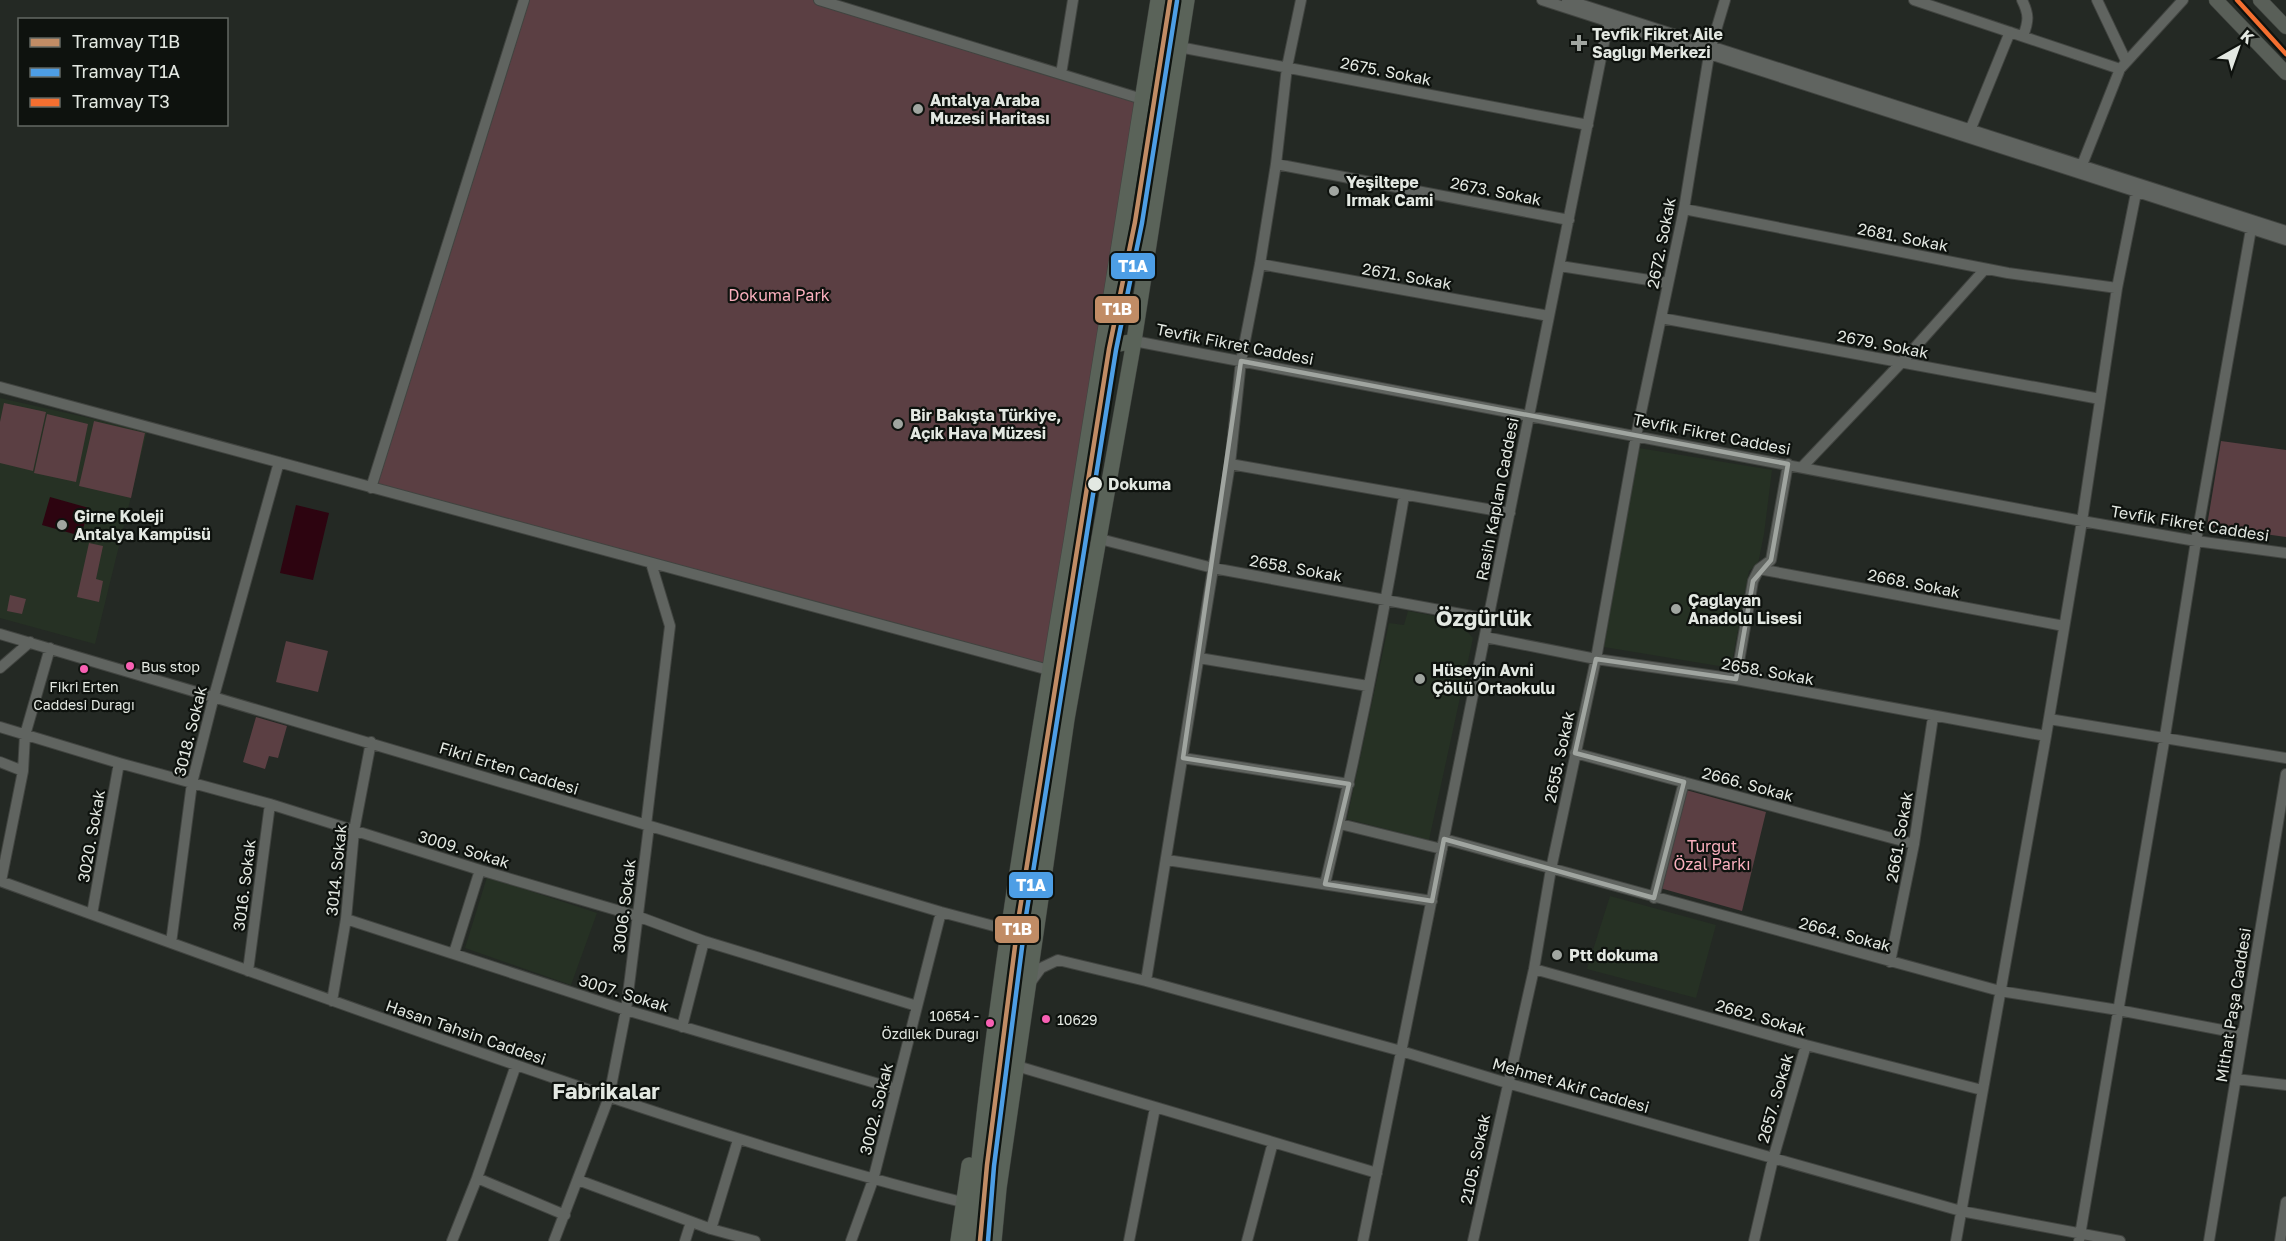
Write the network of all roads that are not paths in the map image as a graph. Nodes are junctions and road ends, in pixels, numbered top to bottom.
1 (524, 0) edge
2 (819, 0) edge
3 (1073, 0) edge
4 (1158, 0) edge
5 (1187, 0) edge
6 (1301, 0) edge
7 (1542, 0) edge
8 (1567, 0) edge
9 (1725, 0) edge
10 (1914, 0) edge
11 (1947, 0) edge
12 (2022, 0) edge
13 (2097, 0) edge
14 (2183, 0) edge
15 (2216, 0) edge
16 (2260, 0) edge
17 (1954, 14) junction
18 (1608, 23) junction
19 (2286, 27) edge
20 (2010, 32) junction
21 (2023, 36) junction
22 (1179, 47) junction
23 (1710, 51) junction
24 (2123, 65) junction
25 (1287, 67) junction
26 (2286, 73) edge
27 (1061, 74) junction
28 (1142, 99) junction
29 (1588, 125) junction
30 (1971, 128) junction
31 (1276, 164) junction
32 (2082, 165) junction
33 (2136, 193) junction
34 (1684, 209) junction
35 (1569, 220) junction
36 (2251, 229) junction
37 (2286, 231) edge
38 (2286, 240) edge
39 (1260, 264) junction
40 (1560, 266) junction
41 (1985, 268) junction
42 (1668, 283) junction
43 (2117, 288) junction
44 (1549, 316) junction
45 (1661, 318) junction
46 (1134, 340) junction
47 (1102, 356) junction
48 (1241, 361) junction
49 (1901, 363) junction
50 (0, 387) edge
51 (2100, 399) junction
52 (1529, 415) junction
53 (1636, 436) junction
54 (279, 462) junction
55 (1230, 464) junction
56 (1788, 464) junction
57 (1803, 466) junction
58 (371, 488) junction
59 (1404, 496) junction
60 (1510, 513) junction
61 (2082, 521) junction
62 (1100, 539) junction
63 (2196, 541) junction
64 (2286, 553) edge
65 (651, 563) junction
66 (1213, 568) junction
67 (1759, 569) junction
68 (1386, 599) junction
69 (1488, 619) junction
70 (2064, 626) junction
71 (0, 634) edge
72 (1485, 637) junction
73 (30, 642) junction
74 (50, 648) junction
75 (1199, 658) junction
76 (1596, 659) junction
77 (0, 668) edge
78 (1049, 670) junction
79 (1736, 679) junction
80 (1368, 686) junction
81 (214, 696) junction
82 (1933, 717) junction
83 (2049, 719) junction
84 (0, 727) edge
85 (25, 735) junction
86 (2046, 736) junction
87 (2165, 736) junction
88 (371, 742) junction
89 (1575, 753) junction
90 (1183, 758) junction
91 (2286, 758) edge
92 (0, 762) edge
93 (119, 763) junction
94 (23, 771) junction
95 (2286, 774) edge
96 (1684, 782) junction
97 (192, 783) junction
98 (1349, 784) junction
99 (270, 804) junction
100 (1340, 824) junction
101 (647, 825) junction
102 (354, 831) junction
103 (1443, 844) junction
104 (1914, 844) junction
105 (1167, 860) junction
106 (1551, 869) junction
107 (480, 870) junction
108 (1, 881) edge
109 (1325, 884) junction
110 (1654, 897) junction
111 (1432, 901) junction
112 (941, 912) junction
113 (92, 914) junction
114 (637, 915) junction
115 (346, 919) junction
116 (1009, 930) junction
117 (704, 941) junction
118 (171, 943) junction
119 (454, 953) junction
120 (1890, 962) junction
121 (1534, 969) junction
122 (248, 971) junction
123 (1146, 981) junction
124 (1027, 988) junction
125 (2000, 991) junction
126 (332, 1001) junction
127 (917, 1006) junction
128 (626, 1010) junction
129 (2118, 1010) junction
130 (682, 1027) junction
131 (2243, 1034) junction
132 (1806, 1045) junction
133 (1401, 1051) junction
134 (516, 1065) junction
135 (1017, 1066) junction
136 (2236, 1078) junction
137 (1507, 1083) junction
138 (2286, 1085) edge
139 (896, 1089) junction
140 (1982, 1090) junction
141 (609, 1097) junction
142 (983, 1107) junction
143 (1155, 1108) junction
144 (1008, 1129) junction
145 (738, 1140) junction
146 (1273, 1142) junction
147 (1773, 1159) junction
148 (1377, 1173) junction
149 (477, 1178) junction
150 (578, 1180) junction
151 (873, 1180) junction
152 (962, 1202) junction
153 (2286, 1202) edge
154 (1960, 1211) junction
155 (565, 1215) junction
156 (691, 1222) junction
157 (711, 1229) junction
158 (2080, 1238) edge
159 (452, 1241) edge
160 (554, 1241) edge
161 (684, 1241) edge
162 (755, 1241) edge
163 (851, 1241) edge
164 (958, 1241) edge
165 (971, 1241) edge
166 (994, 1241) edge
167 (1002, 1241) edge
168 (1129, 1241) edge
169 (1247, 1241) edge
170 (1363, 1241) edge
171 (1473, 1241) edge
172 (1754, 1241) edge
173 (1956, 1241) edge
174 (2120, 1241) edge
175 (2209, 1241) edge
176 (2280, 1241) edge

1 - 58 street
2 - 27 street
3 - 27 street
4 - 28 highway
5 - 22 highway
6 - 25 street
7 - 18 street
8 - 23 street
9 - 23 street, 2672. Sokak
10 - 17 street
11 - 17 street
12 - 21 street
13 - 24 street
14 - 24 street
15 - 26 main road
16 - 19 main road
17 - 20 street
18 - 23 street
18 - 29 street, Rasih Kaplan Caddesi
20 - 21 street
20 - 30 street
21 - 24 street
22 - 25 street, 2675. Sokak
22 - 46 highway
23 - 30 street
23 - 33 street
23 - 34 street, 2672. Sokak
24 - 32 street
25 - 29 street, 2675. Sokak
25 - 31 street
27 - 28 street
28 - 47 highway
29 - 35 street, Rasih Kaplan Caddesi
30 - 32 street
31 - 35 street, 2673. Sokak
31 - 39 street
32 - 37 street
33 - 36 street
33 - 43 street
34 - 41 street, 2681. Sokak
34 - 42 street, 2672. Sokak
35 - 40 street, Rasih Kaplan Caddesi
36 - 38 street
36 - 63 street
39 - 44 street, 2671. Sokak
39 - 48 street
40 - 42 street
40 - 44 street, Rasih Kaplan Caddesi
41 - 43 street, 2681. Sokak
41 - 49 street
42 - 45 street, 2672. Sokak
43 - 51 street
44 - 52 street, Rasih Kaplan Caddesi
45 - 49 street, 2679. Sokak
45 - 53 street, 2672. Sokak
46 - 47 highway
46 - 48 street, Tevfik Fikret Caddesi
46 - 62 highway
47 - 78 highway
48 - 52 street, Tevfik Fikret Caddesi
48 - 55 street
49 - 51 street, 2679. Sokak
49 - 57 street
50 - 54 street
51 - 61 street
52 - 53 street, Tevfik Fikret Caddesi
52 - 60 street, Rasih Kaplan Caddesi
53 - 56 street, Tevfik Fikret Caddesi
53 - 76 street, 2655. Sokak
54 - 58 street
54 - 81 street, 3018. Sokak
55 - 59 street
55 - 66 street
56 - 57 street, Tevfik Fikret Caddesi
56 - 67 street
57 - 61 street, Tevfik Fikret Caddesi
58 - 65 street
59 - 60 street
59 - 68 street
60 - 69 street, Rasih Kaplan Caddesi
61 - 63 street, Tevfik Fikret Caddesi
61 - 70 street
62 - 66 street, 2658. Sokak
62 - 124 highway
63 - 64 street, Tevfik Fikret Caddesi
63 - 87 street
65 - 78 street
65 - 101 street, 3006. Sokak
66 - 68 street, 2658. Sokak
66 - 75 street
67 - 70 street, 2668. Sokak
67 - 79 street
68 - 69 street, 2658. Sokak
68 - 80 street
69 - 72 street, Rasih Kaplan Caddesi
70 - 83 street
71 - 73 street, Fikri Erten Caddesi
72 - 76 street, 2658. Sokak
72 - 103 street, Rasih Kaplan Caddesi
73 - 74 street, Fikri Erten Caddesi
73 - 77 street
74 - 81 street, Fikri Erten Caddesi
74 - 85 street
75 - 80 street
75 - 90 street
76 - 79 street, 2658. Sokak
76 - 89 street, 2655. Sokak
78 - 116 highway
79 - 82 street, 2658. Sokak
80 - 98 street
81 - 88 street, Fikri Erten Caddesi
81 - 97 street, 3018. Sokak
82 - 86 street, 2658. Sokak
82 - 104 street, 2661. Sokak
83 - 86 street
83 - 87 street
84 - 85 street, 3009. Sokak
85 - 93 street, 3009. Sokak
85 - 94 street
86 - 125 street
87 - 91 street
87 - 129 street
88 - 101 street, Fikri Erten Caddesi
88 - 102 street, 3014. Sokak
89 - 96 street, 2666. Sokak
89 - 106 street, 2655. Sokak
90 - 98 street
90 - 105 street
92 - 94 street
93 - 97 street, 3009. Sokak
93 - 113 street, 3020. Sokak
94 - 108 street
95 - 131 street, Mithat Paşa Caddesi
96 - 104 street, 2666. Sokak
96 - 110 street
97 - 99 street, 3009. Sokak
97 - 118 street, 3018. Sokak
98 - 100 street
99 - 102 street, 3009. Sokak
99 - 122 street, 3016. Sokak
100 - 103 street, 2664. Sokak
100 - 109 street
101 - 112 street, Fikri Erten Caddesi
101 - 114 street, 3006. Sokak
102 - 107 street, 3009. Sokak
102 - 115 street, 3014. Sokak
103 - 106 street, 2664. Sokak
103 - 111 street, Rasih Kaplan Caddesi
104 - 120 street, 2661. Sokak
105 - 109 street
105 - 123 street
106 - 110 street, 2664. Sokak
106 - 121 street, 2655. Sokak
107 - 114 street, 3009. Sokak
107 - 119 street
108 - 113 street, Hasan Tahsin Caddesi
109 - 111 street
110 - 120 street, 2664. Sokak
111 - 133 street, Rasih Kaplan Caddesi
112 - 116 street, Fikri Erten Caddesi
112 - 127 street, 3002. Sokak
113 - 118 street, Hasan Tahsin Caddesi
114 - 117 street, 3009. Sokak
114 - 128 street, 3006. Sokak
115 - 119 street, 3007. Sokak
115 - 126 street, 3014. Sokak
116 - 142 highway
117 - 127 street, 3009. Sokak
117 - 130 street
118 - 122 street, Hasan Tahsin Caddesi
119 - 128 street, 3007. Sokak
120 - 125 street, 2664. Sokak
121 - 132 street, 2662. Sokak
121 - 137 street, 2655. Sokak
122 - 126 street, Hasan Tahsin Caddesi
123 - 124 street, Mehmet Akif Caddesi
123 - 133 street, Mehmet Akif Caddesi
124 - 135 highway
125 - 129 street, 2664. Sokak
125 - 140 street
126 - 134 street, Hasan Tahsin Caddesi
127 - 139 street, 3002. Sokak
128 - 130 street, 3007. Sokak
128 - 141 street, 3006. Sokak
129 - 131 street, 2664. Sokak
129 - 158 street
130 - 139 street, 3007. Sokak
131 - 136 street, Mithat Paşa Caddesi
132 - 140 street, 2662. Sokak
132 - 147 street, 2657. Sokak
133 - 137 street, Mehmet Akif Caddesi
133 - 148 street, Rasih Kaplan Caddesi
134 - 141 street, Hasan Tahsin Caddesi
134 - 149 street
135 - 143 street
135 - 144 highway
136 - 138 street
136 - 175 street, Mithat Paşa Caddesi
137 - 147 street, Mehmet Akif Caddesi
137 - 171 street, 2105. Sokak
139 - 151 street, 3002. Sokak
140 - 154 street
141 - 145 street, Hasan Tahsin Caddesi
141 - 150 street, 3006. Sokak
142 - 152 highway
142 - 165 highway
143 - 146 street
143 - 168 street
144 - 166 highway
144 - 167 highway
145 - 151 street, Hasan Tahsin Caddesi
145 - 157 street
146 - 148 street
146 - 169 street
147 - 154 street, Mehmet Akif Caddesi
147 - 172 street, 2657. Sokak
148 - 170 street, Rasih Kaplan Caddesi
149 - 155 street
149 - 159 street
150 - 155 street, 3006. Sokak
150 - 156 street
151 - 152 street, Hasan Tahsin Caddesi
151 - 163 street, 3002. Sokak
152 - 164 highway
153 - 176 street
154 - 158 street, Mehmet Akif Caddesi
154 - 173 street
155 - 160 street, 3006. Sokak
156 - 157 street
156 - 161 street
157 - 162 street
158 - 174 street, Mehmet Akif Caddesi

